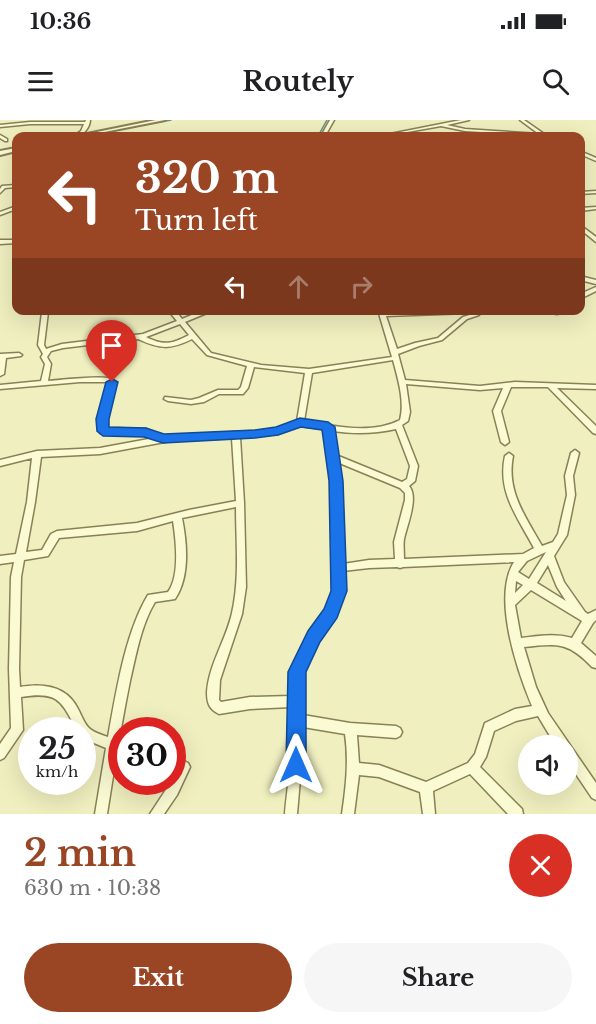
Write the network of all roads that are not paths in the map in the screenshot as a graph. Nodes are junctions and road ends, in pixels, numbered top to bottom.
1 (163, 120) edge
2 (455, 120) edge
3 (467, 120) edge
4 (522, 120) edge
5 (88, 122) edge
6 (440, 124) junction
7 (0, 126) edge
8 (425, 127) junction
9 (449, 127) junction
10 (99, 132) edge
11 (401, 132) edge
12 (498, 132) edge
13 (539, 132) edge
14 (0, 136) edge
15 (6, 140) dead end
16 (45, 315) edge
17 (175, 315) edge
18 (198, 315) edge
19 (383, 315) edge
20 (473, 315) edge
21 (180, 322) junction
22 (139, 336) junction
23 (192, 336) junction
24 (45, 353) junction
25 (19, 355) dead end
26 (2, 356) edge
27 (395, 356) junction
28 (250, 365) junction
29 (309, 371) junction
30 (0, 374) edge
31 (402, 382) junction
32 (44, 383) junction
33 (508, 385) junction
34 (551, 386) junction
35 (0, 387) edge
36 (596, 387) edge
37 (168, 399) dead end
38 (300, 423) junction
39 (398, 425) junction
40 (328, 427) junction
41 (596, 431) edge
42 (236, 436) junction
43 (163, 439) junction
44 (505, 442) dead end
45 (575, 453) dead end
46 (37, 454) junction
47 (509, 456) dead end
48 (333, 457) junction
49 (0, 463) edge
50 (403, 486) junction
51 (240, 503) junction
52 (177, 516) junction
53 (545, 553) junction
54 (19, 557) junction
55 (523, 558) junction
56 (0, 560) edge
57 (400, 564) junction
58 (339, 568) junction
59 (513, 574) junction
60 (531, 584) junction
61 (510, 604) junction
62 (589, 617) edge
63 (517, 644) junction
64 (574, 644) junction
65 (596, 663) edge
66 (16, 693) junction
67 (295, 701) junction
68 (540, 710) junction
69 (118, 717) edge
70 (296, 720) junction
71 (350, 729) junction
72 (396, 732) dead end
73 (557, 735) edge
74 (108, 744) edge
75 (0, 754) edge
76 (578, 766) edge
77 (472, 767) junction
78 (108, 768) edge
79 (355, 769) junction
80 (426, 788) junction
81 (595, 791) edge
82 (171, 795) edge
83 (100, 814) edge
84 (156, 814) edge
85 (291, 814) edge
86 (348, 814) edge
87 (429, 814) edge
88 (517, 814) edge

1 - 10 street
2 - 6 street
3 - 6 street
4 - 13 street
5 - 7 street
6 - 8 street
6 - 9 street
8 - 9 street
8 - 11 street
9 - 12 street
14 - 15 street
16 - 24 street
17 - 21 street
18 - 21 street
19 - 27 street
20 - 27 street
21 - 22 street
21 - 23 street
22 - 23 street
22 - 24 street
23 - 28 street
24 - 32 street
25 - 26 street
26 - 30 street
27 - 29 street
27 - 31 street
28 - 29 street
28 - 37 street
29 - 38 street
31 - 33 street
31 - 39 street
32 - 35 street
32 - 43 street
33 - 34 street
33 - 44 street
34 - 36 street
34 - 41 street
38 - 40 street
38 - 42 street
39 - 40 street
39 - 50 street
40 - 48 street
42 - 43 street
42 - 51 street
43 - 46 street
45 - 53 street
46 - 49 street
46 - 54 street
47 - 53 street
48 - 50 street
48 - 58 street
50 - 57 street
51 - 52 street
51 - 67 street
52 - 54 street
52 - 69 street
53 - 55 street
53 - 60 street
53 - 62 street
54 - 56 street
54 - 66 street
55 - 57 street
55 - 59 street
57 - 58 street
58 - 67 street
59 - 60 street
59 - 61 street
60 - 61 street
60 - 62 street
61 - 63 street
62 - 64 street
63 - 64 street
63 - 68 street
64 - 65 street
66 - 74 street
66 - 75 street
67 - 70 street
68 - 73 street
68 - 77 street
70 - 71 street
70 - 85 street
71 - 72 street
71 - 79 street
76 - 81 street
77 - 80 street
77 - 88 street
78 - 83 street
79 - 80 street
79 - 86 street
80 - 87 street
82 - 84 street

